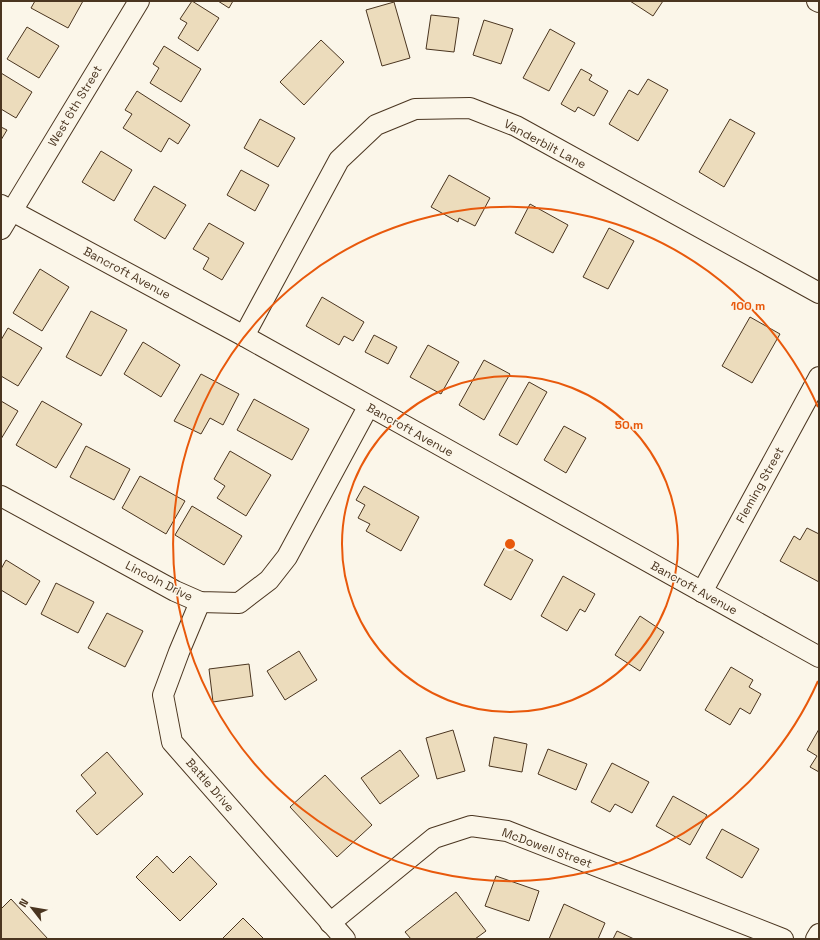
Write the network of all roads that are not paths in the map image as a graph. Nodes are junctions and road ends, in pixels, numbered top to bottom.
1 (139, 1) edge
2 (6, 208) edge
3 (1, 229) edge
4 (819, 293) edge
5 (244, 336) junction
6 (819, 377) edge
7 (368, 407) junction
8 (1, 496) edge
9 (702, 592) junction
10 (200, 602) junction
11 (819, 657) edge
12 (330, 923) junction
13 (819, 934) edge
14 (345, 939) edge
15 (783, 939) edge
16 (816, 939) edge

1 - 2 street, West 6th Street
2 - 3 street
2 - 5 street, Bancroft Avenue
4 - 5 street, Vanderbilt Lane
5 - 7 street, Bancroft Avenue
6 - 9 street, Fleming Street
7 - 9 street, Bancroft Avenue
7 - 10 street, Lincoln Drive
8 - 10 street, Lincoln Drive
9 - 11 street, Bancroft Avenue
10 - 12 street, Battle Drive
12 - 14 street, Battle Drive
12 - 15 street, McDowell Street
13 - 16 street

